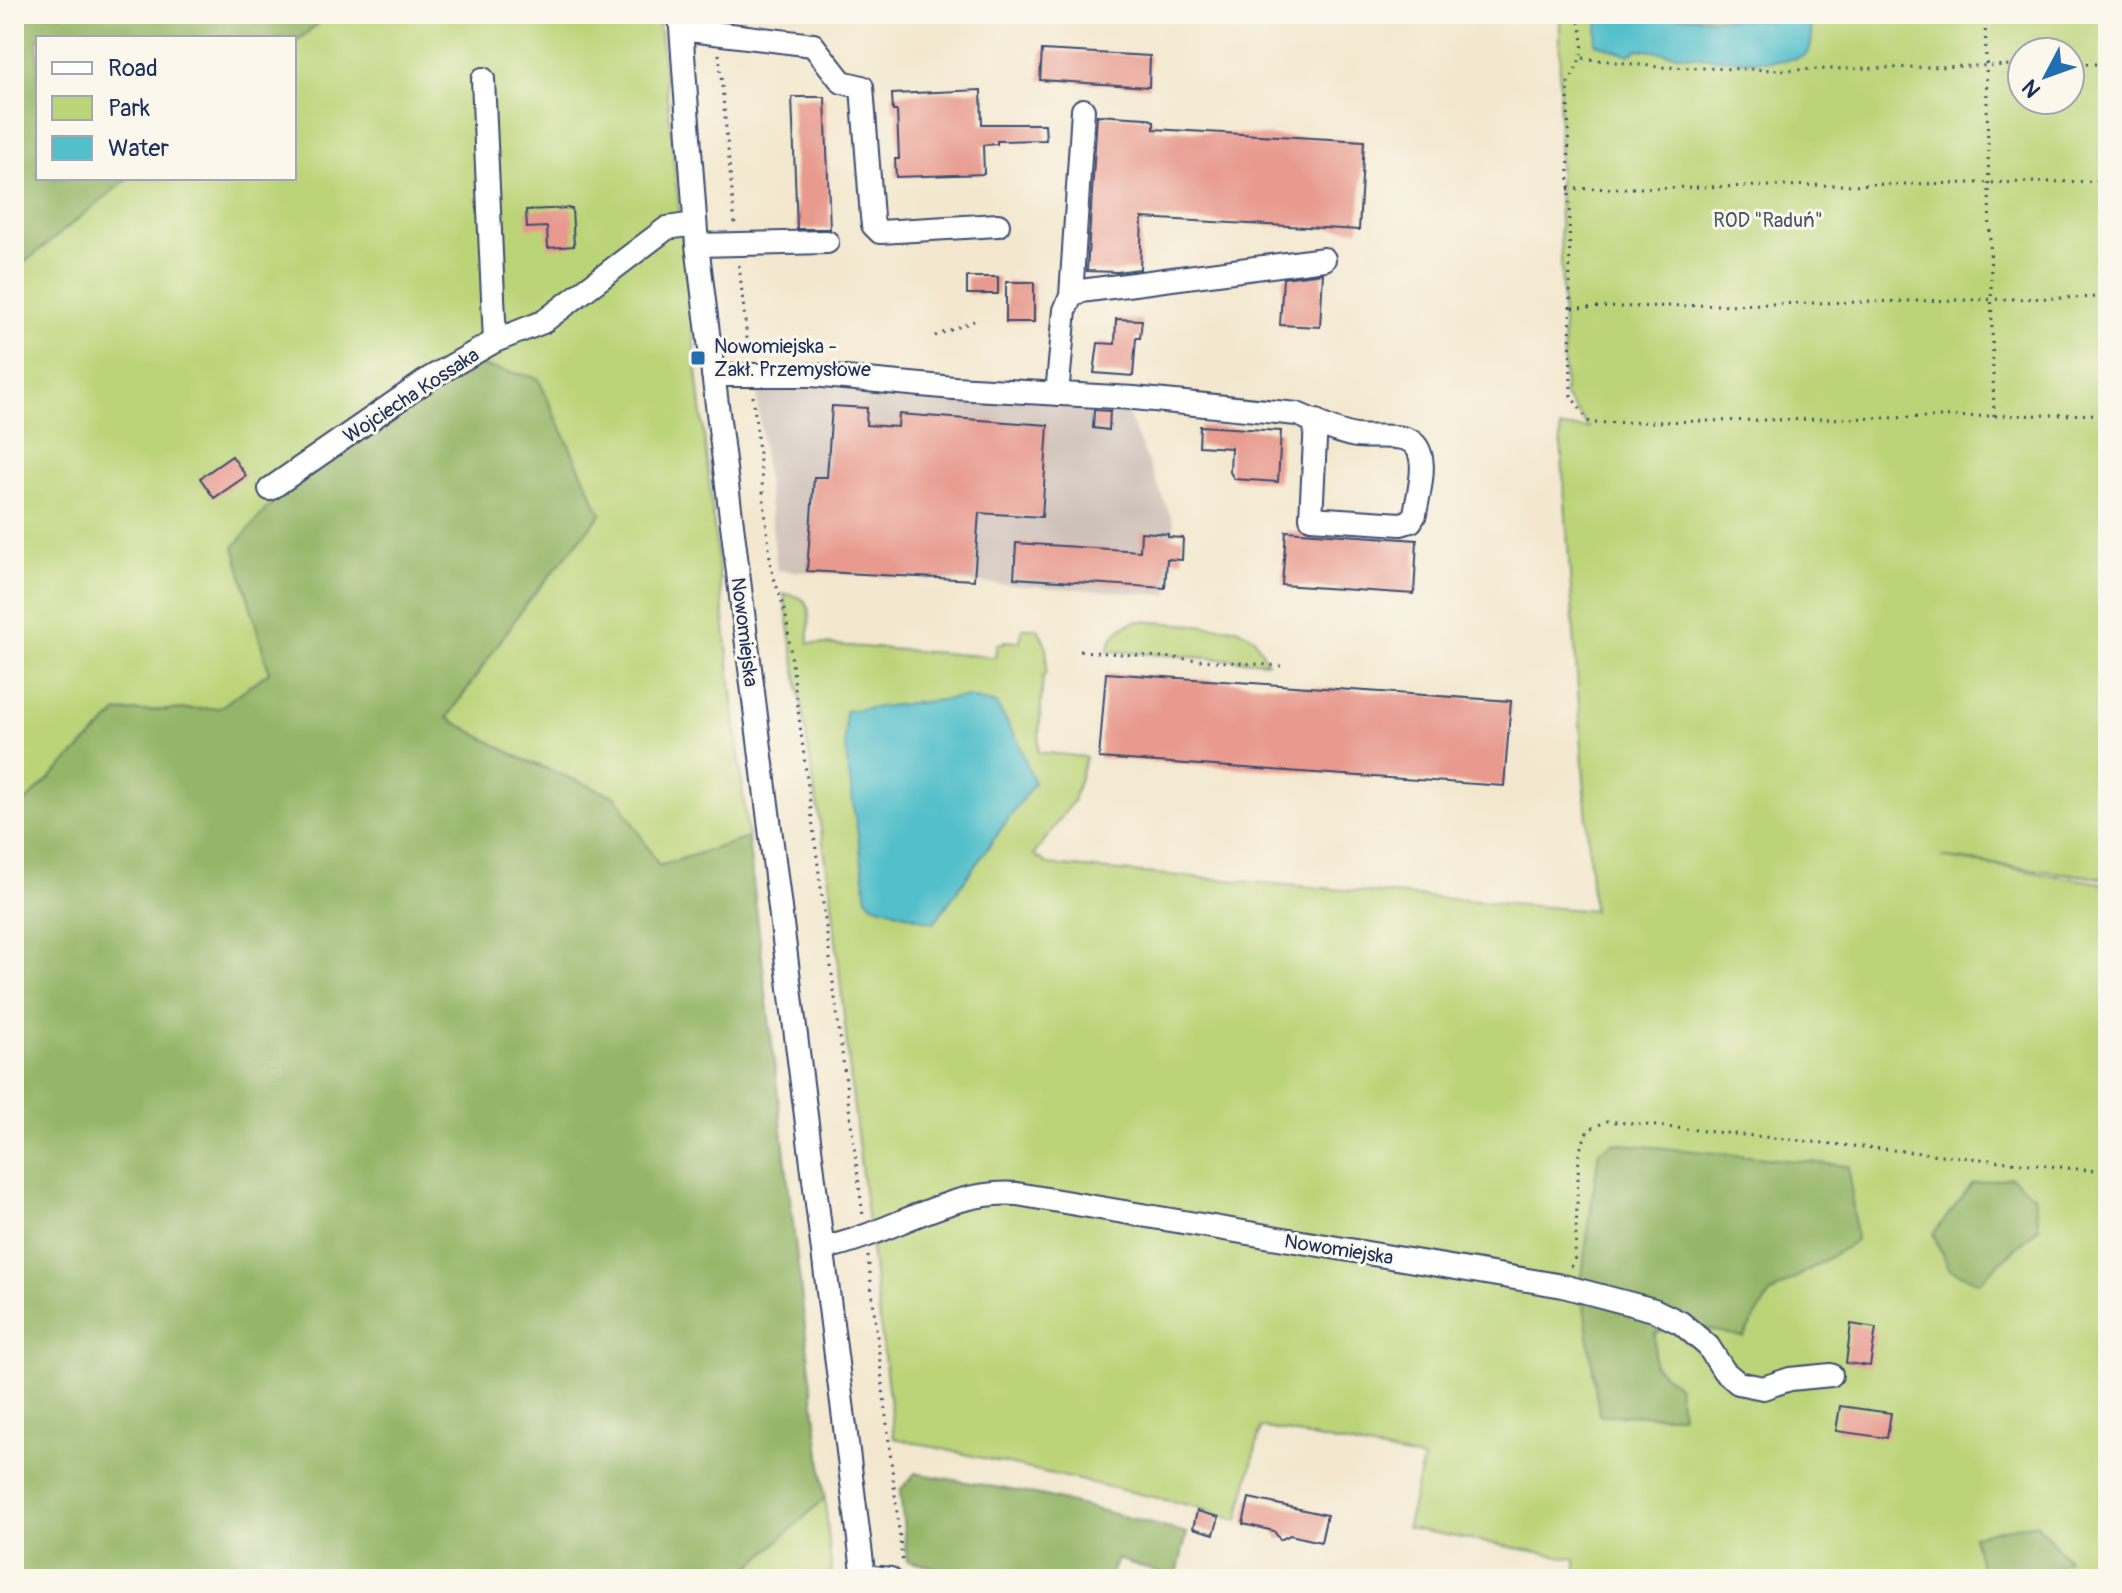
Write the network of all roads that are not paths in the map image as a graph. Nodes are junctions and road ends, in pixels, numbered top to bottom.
1 (680, 22) edge
2 (483, 79) dead end
3 (1083, 110) dead end
4 (998, 225) dead end
5 (696, 234) junction
6 (827, 242) dead end
7 (1324, 259) dead end
8 (1071, 296) junction
9 (495, 341) junction
10 (713, 375) junction
11 (1057, 394) junction
12 (1316, 421) junction
13 (270, 489) dead end
14 (824, 1248) junction
15 (1831, 1375) dead end
16 (864, 1578) edge
17 (890, 1579) edge

1 - 4 street
1 - 5 street, Nowomiejska
2 - 9 street, Wojciecha Kossaka
3 - 8 street
5 - 6 street
5 - 9 street
5 - 10 street, Nowomiejska
7 - 8 street
8 - 11 street
9 - 13 street, Wojciecha Kossaka
10 - 11 street
10 - 14 street, Nowomiejska
11 - 12 street
12 - 12 street
14 - 15 street, Nowomiejska
14 - 16 street, Nowomiejska
16 - 17 street

